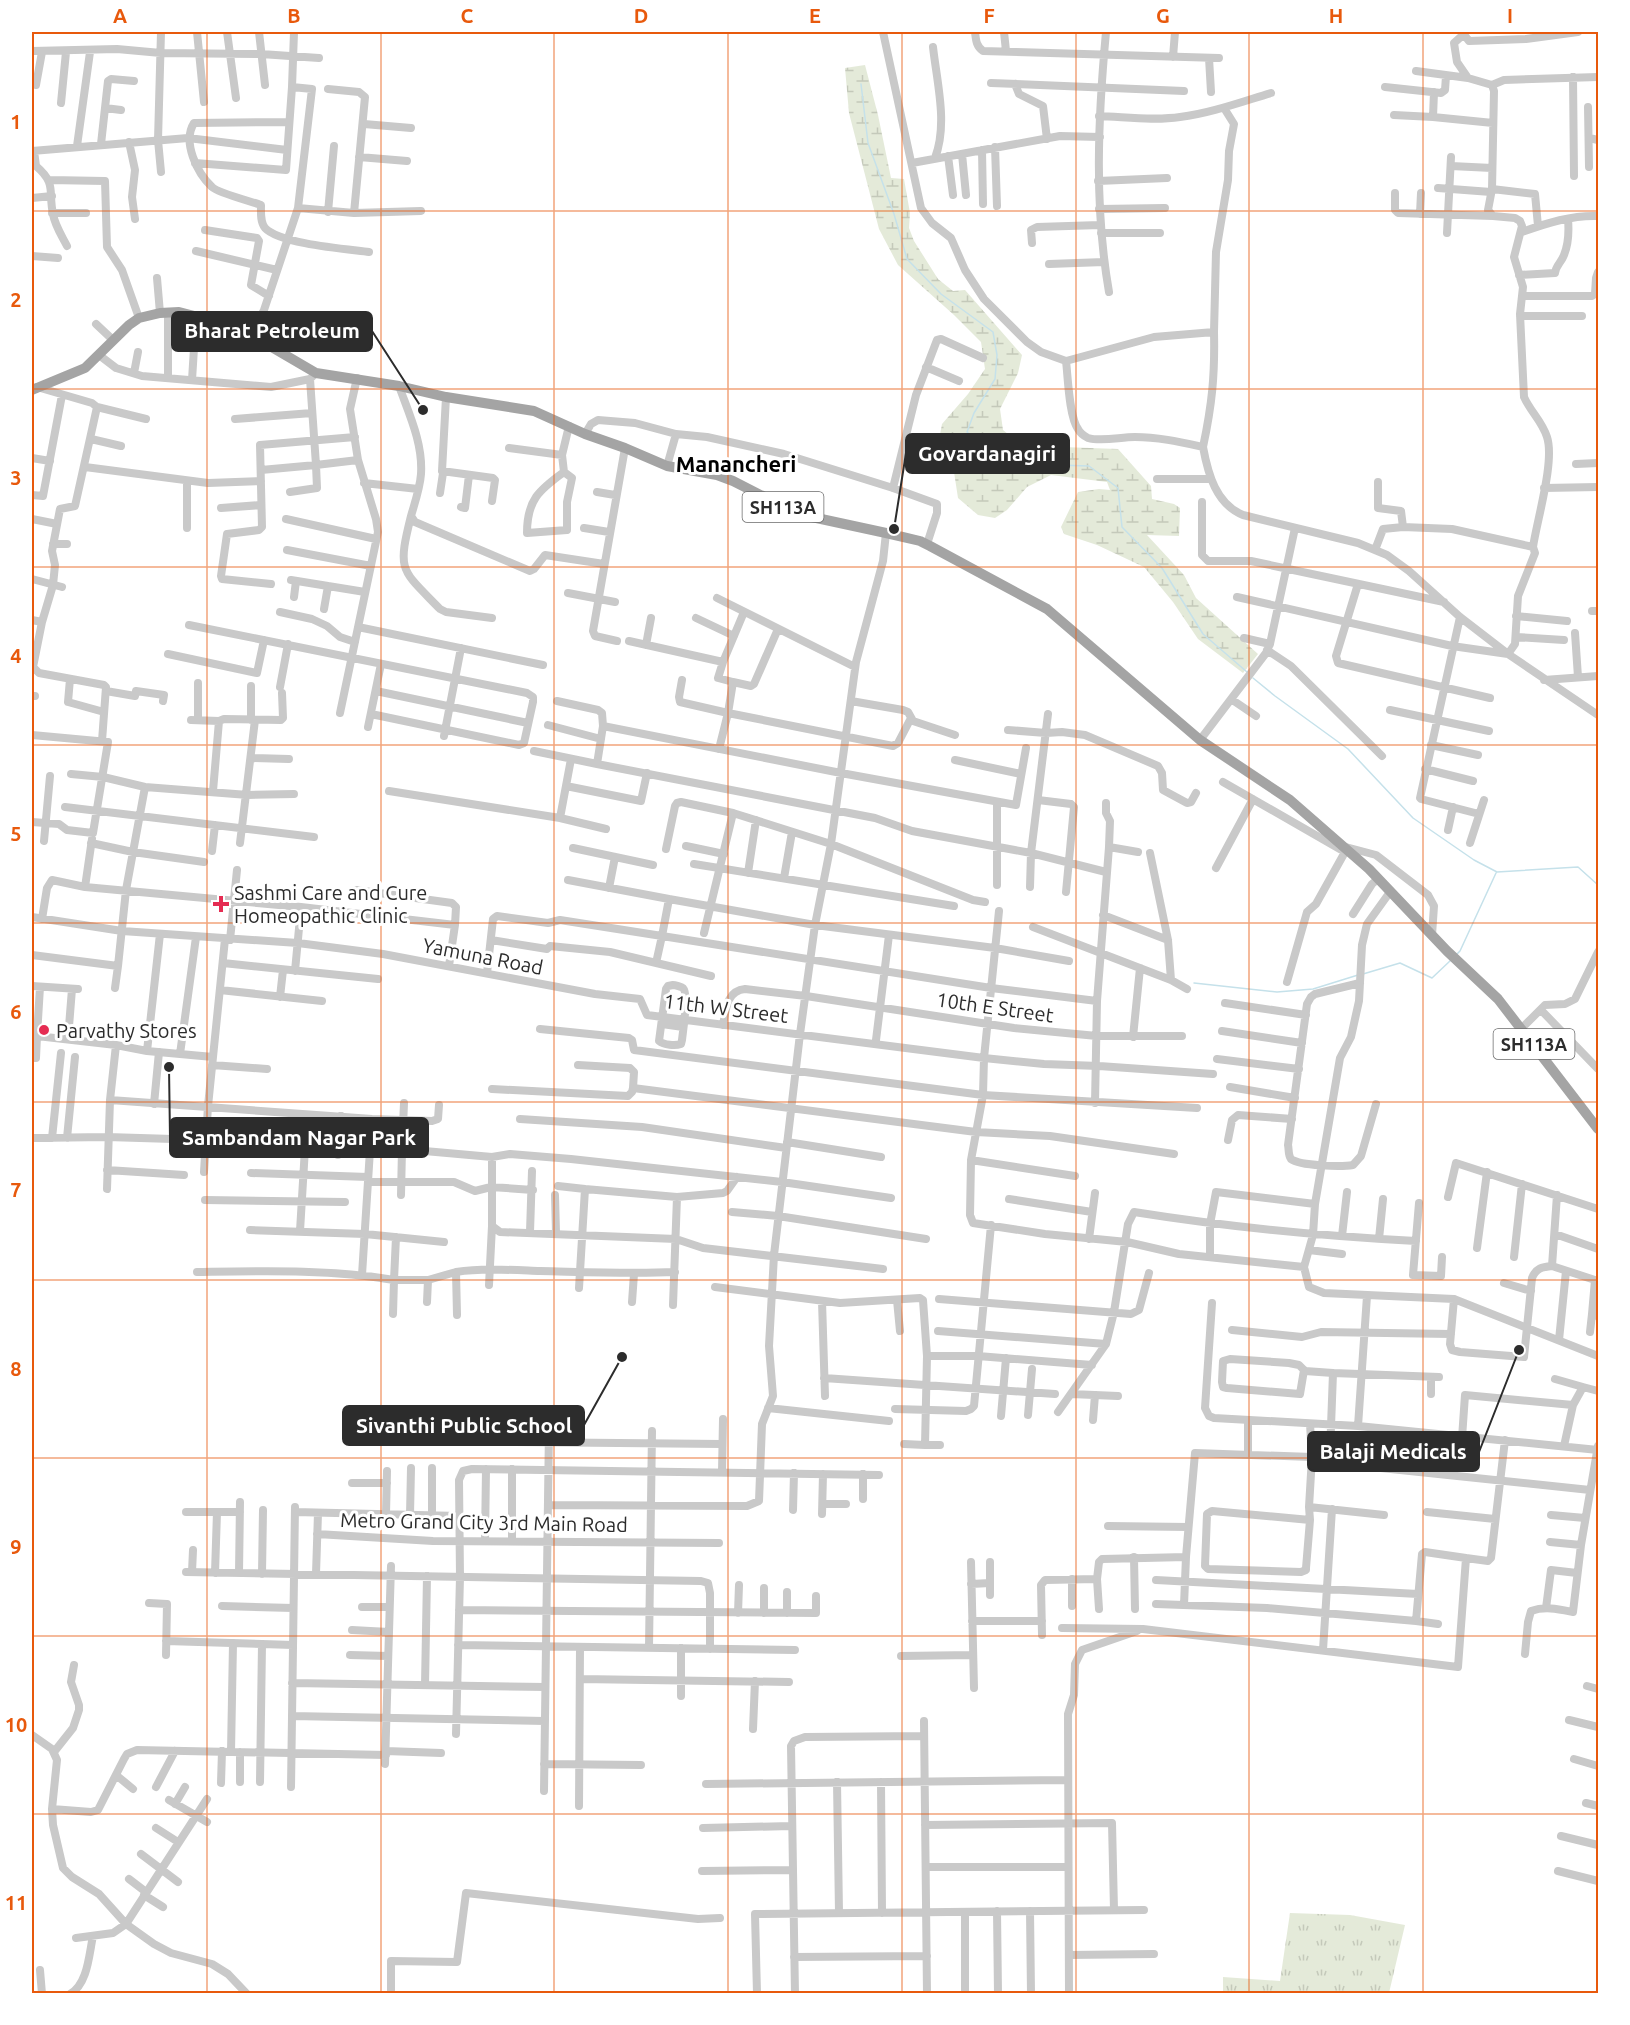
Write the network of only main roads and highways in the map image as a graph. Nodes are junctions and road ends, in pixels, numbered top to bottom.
1 (34, 389) edge
2 (1599, 1129) edge

1 - 2 main road, SH113A

